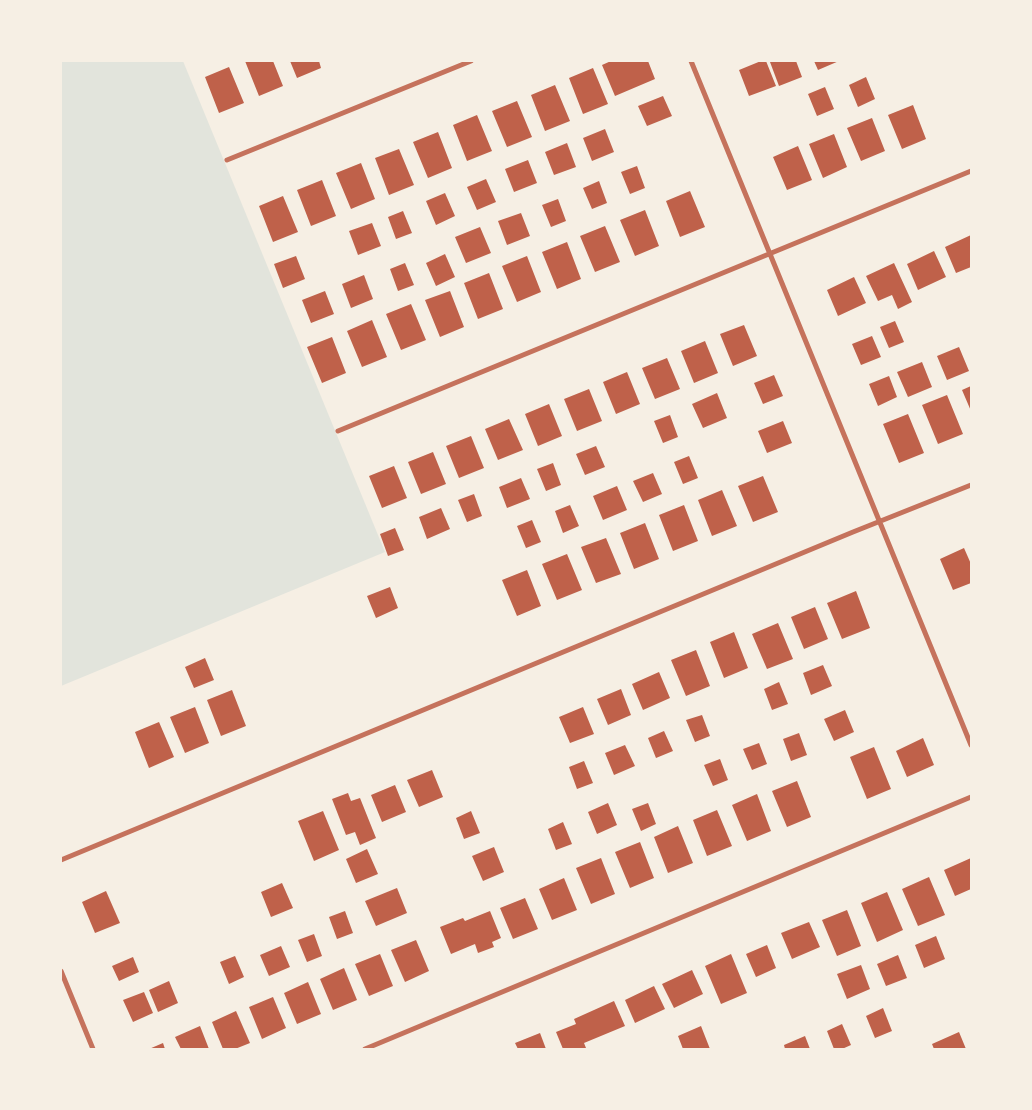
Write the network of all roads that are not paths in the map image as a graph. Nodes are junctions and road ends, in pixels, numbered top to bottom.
1 (471, 61) edge
2 (691, 61) edge
3 (227, 160) dead end
4 (971, 171) edge
5 (770, 253) junction
6 (338, 431) dead end
7 (971, 485) edge
8 (880, 522) junction
9 (971, 745) edge
10 (971, 797) edge
11 (61, 860) edge
12 (61, 971) edge
13 (93, 1049) edge
14 (365, 1049) edge

1 - 3 street
2 - 5 street
4 - 5 street
5 - 6 street
5 - 8 street
7 - 8 street
8 - 9 street
8 - 11 street
10 - 14 street
12 - 13 street

